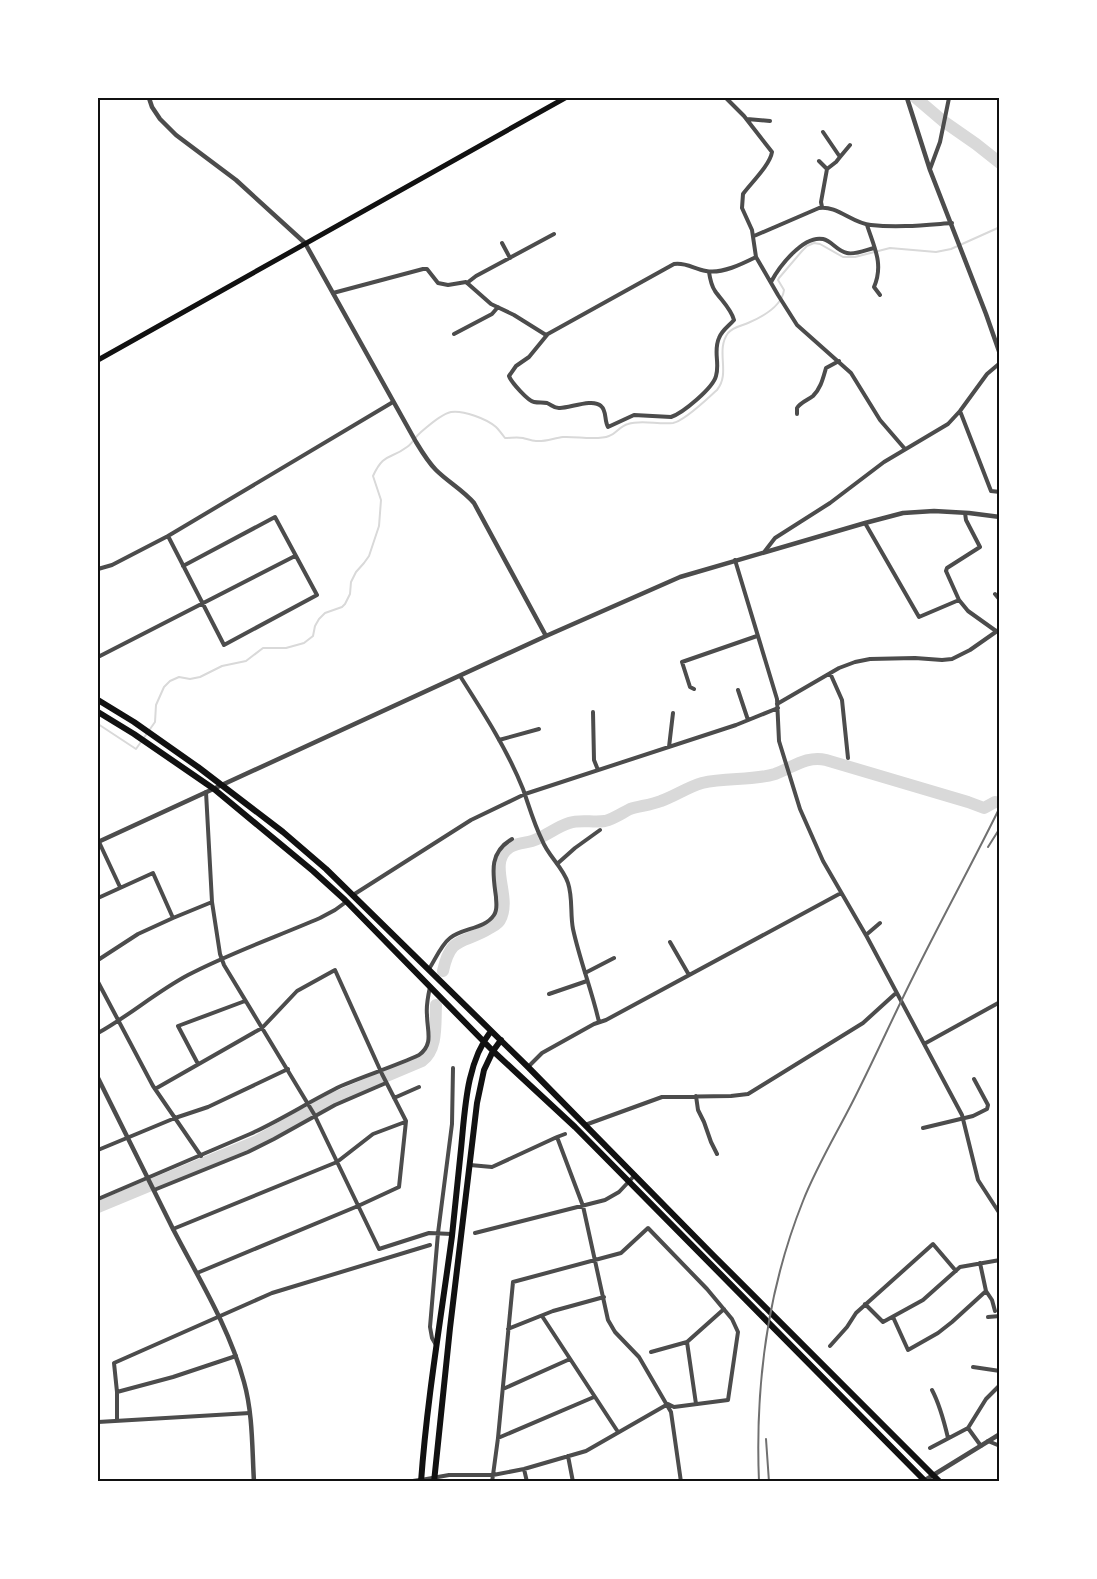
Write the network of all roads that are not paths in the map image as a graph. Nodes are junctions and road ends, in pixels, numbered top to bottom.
1 (149, 98) edge
2 (565, 98) edge
3 (726, 98) edge
4 (907, 98) edge
5 (950, 98) edge
6 (746, 119) junction
7 (770, 121) dead end
8 (823, 132) dead end
9 (850, 145) dead end
10 (840, 157) junction
11 (819, 161) dead end
12 (827, 169) junction
13 (930, 170) junction
14 (822, 207) junction
15 (952, 223) junction
16 (866, 224) junction
17 (555, 234) dead end
18 (754, 236) junction
19 (304, 243) junction
20 (502, 243) dead end
21 (875, 251) junction
22 (756, 257) junction
23 (510, 258) junction
24 (709, 272) junction
25 (468, 283) junction
26 (771, 283) junction
27 (333, 293) junction
28 (880, 295) dead end
29 (498, 307) junction
30 (454, 334) dead end
31 (547, 335) junction
32 (999, 354) edge
33 (98, 360) edge
34 (839, 361) junction
35 (999, 363) edge
36 (393, 402) junction
37 (960, 411) junction
38 (797, 414) dead end
39 (905, 449) junction
40 (999, 492) edge
41 (965, 513) junction
42 (999, 517) edge
43 (865, 523) junction
44 (168, 536) junction
45 (765, 551) junction
46 (295, 556) junction
47 (735, 560) junction
48 (183, 566) junction
49 (98, 569) edge
50 (995, 594) dead end
51 (959, 600) junction
52 (999, 600) edge
53 (203, 604) junction
54 (998, 630) edge
55 (546, 636) junction
56 (757, 636) junction
57 (98, 657) edge
58 (830, 674) junction
59 (460, 676) junction
60 (694, 689) dead end
61 (738, 690) dead end
62 (98, 700) edge
63 (778, 706) junction
64 (98, 712) edge
65 (593, 712) dead end
66 (673, 712) dead end
67 (748, 720) junction
68 (539, 729) dead end
69 (499, 740) junction
70 (669, 747) junction
71 (848, 758) dead end
72 (598, 770) junction
73 (222, 785) junction
74 (214, 789) junction
75 (206, 792) junction
76 (525, 794) junction
77 (600, 830) dead end
78 (512, 839) dead end
79 (98, 842) edge
80 (557, 864) junction
81 (120, 888) junction
82 (841, 893) junction
83 (353, 895) junction
84 (98, 898) edge
85 (212, 902) junction
86 (346, 902) junction
87 (173, 918) junction
88 (880, 923) dead end
89 (866, 936) junction
90 (670, 942) dead end
91 (614, 958) dead end
92 (222, 959) junction
93 (98, 960) edge
94 (429, 970) junction
95 (585, 973) junction
96 (689, 975) junction
97 (587, 981) junction
98 (98, 982) edge
99 (430, 987) junction
100 (896, 993) junction
101 (549, 994) dead end
102 (245, 1001) junction
103 (999, 1002) edge
104 (119, 1022) junction
105 (599, 1022) junction
106 (262, 1028) junction
107 (491, 1031) junction
108 (98, 1033) edge
109 (501, 1040) junction
110 (484, 1041) junction
111 (924, 1044) junction
112 (493, 1051) junction
113 (198, 1064) junction
114 (528, 1066) junction
115 (453, 1068) dead end
116 (288, 1069) junction
117 (381, 1072) junction
118 (98, 1078) edge
119 (974, 1079) dead end
120 (386, 1082) junction
121 (99, 1087) edge
122 (419, 1087) dead end
123 (155, 1089) junction
124 (696, 1096) junction
125 (394, 1098) junction
126 (308, 1104) junction
127 (315, 1115) junction
128 (175, 1118) junction
129 (963, 1118) junction
130 (406, 1121) junction
131 (452, 1124) junction
132 (585, 1125) junction
133 (464, 1127) junction
134 (923, 1128) dead end
135 (565, 1134) dead end
136 (128, 1137) junction
137 (557, 1137) junction
138 (98, 1150) edge
139 (717, 1154) dead end
140 (201, 1156) junction
141 (337, 1162) junction
142 (470, 1165) junction
143 (635, 1175) junction
144 (149, 1180) junction
145 (628, 1182) junction
146 (154, 1189) junction
147 (98, 1199) edge
148 (358, 1206) junction
149 (583, 1206) junction
150 (999, 1214) edge
151 (173, 1229) junction
152 (438, 1233) junction
153 (475, 1233) dead end
154 (452, 1234) junction
155 (430, 1245) dead end
156 (596, 1260) junction
157 (999, 1260) edge
158 (980, 1263) junction
159 (956, 1270) junction
160 (197, 1273) junction
161 (986, 1291) junction
162 (604, 1297) junction
163 (865, 1304) junction
164 (724, 1309) junction
165 (995, 1311) dead end
166 (542, 1316) junction
167 (999, 1316) edge
168 (220, 1317) junction
169 (893, 1317) junction
170 (988, 1317) dead end
171 (508, 1329) junction
172 (687, 1342) junction
173 (436, 1345) junction
174 (830, 1346) dead end
175 (651, 1352) dead end
176 (236, 1356) junction
177 (570, 1359) junction
178 (973, 1367) dead end
179 (999, 1371) edge
180 (999, 1385) edge
181 (503, 1389) junction
182 (932, 1390) dead end
183 (117, 1392) junction
184 (594, 1397) junction
185 (668, 1404) junction
186 (696, 1404) junction
187 (250, 1413) junction
188 (117, 1420) junction
189 (98, 1422) edge
190 (968, 1428) junction
191 (618, 1432) junction
192 (999, 1434) edge
193 (498, 1438) junction
194 (948, 1438) junction
195 (988, 1441) junction
196 (981, 1446) junction
197 (999, 1446) edge
198 (930, 1448) dead end
199 (568, 1456) junction
200 (524, 1469) junction
201 (933, 1474) junction
202 (493, 1475) junction
203 (434, 1480) edge
204 (421, 1481) edge
205 (924, 1481) edge
206 (254, 1482) edge
207 (408, 1482) edge
208 (492, 1482) edge
209 (527, 1482) edge
210 (573, 1482) edge
211 (681, 1482) edge
212 (940, 1482) edge

1 - 19 street
2 - 19 main road
3 - 6 street
4 - 13 street
5 - 13 street
6 - 7 street
6 - 18 street
8 - 10 street
9 - 10 street
10 - 12 street
11 - 12 street
12 - 14 street
13 - 15 street
14 - 16 street
14 - 18 street
15 - 16 street
15 - 32 street
16 - 21 street
17 - 23 street
18 - 22 street
19 - 27 street
19 - 33 main road
20 - 23 street
21 - 26 street
21 - 28 street
22 - 24 street
22 - 26 street
23 - 25 street
24 - 31 street
24 - 31 street
25 - 27 street
25 - 29 street
26 - 34 street
27 - 36 street
29 - 30 street
29 - 31 street
34 - 38 street
34 - 39 street
35 - 37 street
36 - 44 street
36 - 55 street
37 - 39 street
37 - 40 street
39 - 45 street
41 - 42 street
41 - 43 street
41 - 51 street
43 - 45 street
43 - 51 street
44 - 48 street
44 - 49 street
45 - 47 street
46 - 48 street
46 - 53 street
46 - 53 street
47 - 55 street
47 - 56 street
48 - 53 street
50 - 52 street
51 - 54 street
53 - 57 street
54 - 58 street
55 - 59 street
56 - 60 street
56 - 63 street
58 - 63 street
58 - 71 street
59 - 69 street
59 - 73 street
61 - 67 street
62 - 73 highway
63 - 67 street
63 - 82 street
64 - 74 highway
65 - 72 street
66 - 70 street
67 - 70 street
68 - 69 street
69 - 76 street
70 - 72 street
72 - 76 street
73 - 74 street
73 - 83 highway
74 - 75 street
74 - 86 highway
75 - 79 street
75 - 85 street
76 - 80 street
76 - 83 street
77 - 80 street
78 - 94 street
79 - 81 street
80 - 95 street
81 - 84 street
81 - 87 street
82 - 89 street
82 - 96 street
83 - 94 highway
85 - 87 street
85 - 92 street
86 - 92 street
86 - 99 highway
87 - 93 street
88 - 89 street
89 - 100 street
90 - 96 street
91 - 95 street
92 - 102 street
92 - 104 street
94 - 107 highway
95 - 97 street
96 - 105 street
97 - 101 street
97 - 105 street
98 - 104 street
99 - 110 highway
99 - 117 street
100 - 111 street
100 - 124 street
102 - 106 street
102 - 113 street
103 - 111 street
104 - 108 street
104 - 123 street
105 - 114 street
106 - 113 street
106 - 116 street
106 - 117 street
107 - 109 highway
107 - 110 highway
109 - 112 highway
109 - 114 highway
110 - 112 highway
110 - 133 highway
111 - 129 street
112 - 142 highway
112 - 145 highway
113 - 123 street
114 - 132 highway
115 - 131 street
116 - 126 street
116 - 128 street
117 - 120 street
117 - 126 street
118 - 121 street
119 - 129 street
120 - 125 street
120 - 127 street
121 - 136 street
122 - 125 street
123 - 128 street
124 - 132 street
124 - 139 street
125 - 130 street
126 - 127 street
126 - 140 street
127 - 141 street
127 - 146 street
128 - 136 street
128 - 140 street
129 - 134 street
129 - 150 street
130 - 141 street
130 - 148 street
131 - 133 street
131 - 152 street
132 - 143 highway
133 - 154 highway
135 - 137 street
136 - 138 street
136 - 144 street
137 - 142 street
137 - 149 street
140 - 144 street
141 - 148 street
141 - 151 street
142 - 203 highway
143 - 145 street
143 - 201 highway
144 - 146 street
144 - 147 street
145 - 149 street
145 - 205 highway
146 - 151 street
148 - 152 street
148 - 160 street
149 - 153 street
149 - 156 street
151 - 160 street
152 - 154 street
152 - 173 street
154 - 173 highway
155 - 168 street
156 - 162 street
156 - 164 street
156 - 171 street
157 - 158 street
158 - 159 street
158 - 161 street
159 - 163 street
159 - 169 street
160 - 168 street
161 - 165 street
161 - 169 street
162 - 166 street
162 - 185 street
163 - 169 street
163 - 174 street
164 - 172 street
164 - 186 street
166 - 171 street
166 - 177 street
167 - 170 street
168 - 176 street
168 - 183 street
171 - 181 street
172 - 175 street
172 - 186 street
173 - 204 highway
176 - 183 street
176 - 187 street
177 - 181 street
177 - 184 street
178 - 179 street
180 - 190 street
181 - 193 street
182 - 194 street
183 - 188 street
184 - 191 street
184 - 193 street
185 - 186 street
185 - 191 street
185 - 211 street
187 - 188 street
187 - 206 street
188 - 189 street
190 - 194 street
190 - 196 street
191 - 199 street
192 - 195 street
193 - 202 street
194 - 198 street
195 - 196 street
195 - 197 street
196 - 201 street
199 - 200 street
199 - 210 street
200 - 202 street
200 - 209 street
201 - 205 street
201 - 212 highway
202 - 203 street
202 - 208 street
203 - 204 street
204 - 207 street

